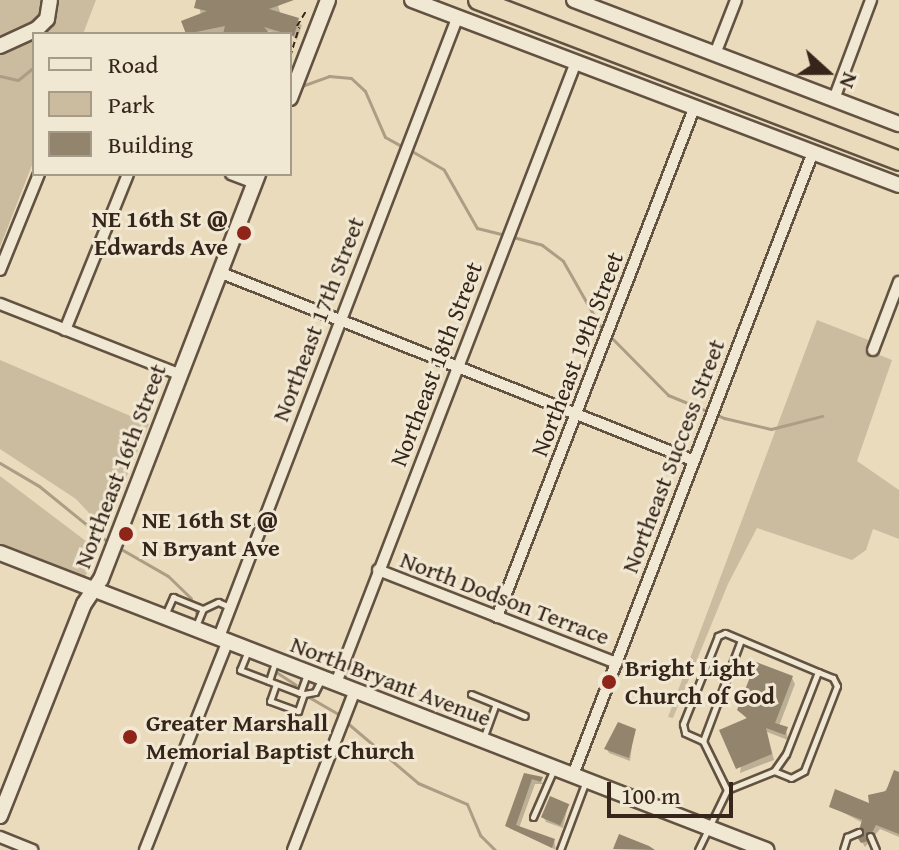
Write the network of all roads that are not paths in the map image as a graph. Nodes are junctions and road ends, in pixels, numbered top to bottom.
1 (50, 0) edge
2 (328, 0) edge
3 (412, 0) edge
4 (478, 0) edge
5 (509, 0) edge
6 (574, 0) edge
7 (736, 0) edge
8 (871, 0) edge
9 (598, 4) edge
10 (458, 16) junction
11 (0, 46) edge
12 (715, 54) junction
13 (576, 62) junction
14 (292, 93) edge
15 (834, 99) junction
16 (695, 106) junction
17 (899, 124) edge
18 (899, 149) edge
19 (813, 152) junction
20 (899, 161) edge
21 (38, 176) edge
22 (127, 176) edge
23 (256, 178) edge
24 (899, 185) edge
25 (0, 270) edge
26 (219, 272) junction
27 (899, 282) edge
28 (0, 304) edge
29 (338, 320) junction
30 (65, 330) junction
31 (873, 350) dead end
32 (456, 366) junction
33 (179, 374) junction
34 (575, 414) junction
35 (692, 460) junction
36 (0, 553) edge
37 (378, 570) junction
38 (94, 589) junction
39 (230, 607) junction
40 (203, 609) junction
41 (165, 616) junction
42 (497, 617) junction
43 (196, 628) junction
44 (223, 639) junction
45 (741, 640) junction
46 (249, 648) junction
47 (277, 659) junction
48 (616, 663) junction
49 (818, 672) junction
50 (322, 677) junction
51 (269, 681) junction
52 (276, 684) junction
53 (355, 690) junction
54 (302, 693) junction
55 (471, 694) dead end
56 (496, 704) junction
57 (525, 716) dead end
58 (482, 740) junction
59 (703, 741) junction
60 (554, 768) junction
61 (774, 771) junction
62 (580, 778) junction
63 (727, 790) junction
64 (0, 816) edge
65 (533, 817) dead end
66 (708, 827) junction
67 (859, 832) dead end
68 (870, 836) dead end
69 (0, 837) edge
70 (760, 849) edge
71 (32, 850) edge
72 (145, 850) edge
73 (293, 850) edge
74 (560, 850) edge
75 (698, 850) edge
76 (843, 850) edge
77 (876, 850) edge

1 - 11 street
2 - 14 street
3 - 10 street
4 - 20 highway
5 - 18 highway
6 - 9 street
7 - 12 street
8 - 15 street
9 - 12 street
10 - 13 street
10 - 29 street, Northeast 17th Street
12 - 15 street
13 - 16 street
13 - 32 street, Northeast 18th Street
15 - 17 street
16 - 19 street
16 - 34 street, Northeast 19th Street
19 - 24 street
19 - 35 street, Northeast Success Street
21 - 25 street
22 - 30 street
23 - 26 street, Northeast 16th Street
26 - 29 street
26 - 33 street, Northeast 16th Street
27 - 31 street
28 - 30 street
29 - 32 street
29 - 39 street, Northeast 17th Street
30 - 33 street
32 - 34 street
32 - 37 street, Northeast 18th Street
33 - 38 street, Northeast 16th Street
34 - 35 street
34 - 42 street, Northeast 19th Street
35 - 48 street, Northeast Success Street
36 - 38 street, North Bryant Avenue
37 - 42 street, North Dodson Terrace
37 - 50 street, Northeast 18th Street
38 - 41 street, North Bryant Avenue
38 - 64 street, Northeast 16th Street
39 - 40 lane
39 - 44 street, Northeast 17th Street
40 - 41 lane
40 - 43 lane
41 - 43 street, North Bryant Avenue
42 - 48 street, North Dodson Terrace
43 - 44 street, North Bryant Avenue
44 - 46 street, North Bryant Avenue
44 - 72 street, Northeast 17th Street
45 - 49 lane
45 - 59 lane
45 - 59 lane
46 - 47 street, North Bryant Avenue
46 - 51 lane
47 - 50 street, North Bryant Avenue
47 - 51 lane
48 - 62 street, Northeast Success Street
49 - 61 lane
49 - 61 lane
50 - 53 street, North Bryant Avenue
50 - 54 lane
50 - 54 lane
51 - 52 lane
52 - 54 lane
52 - 54 lane
53 - 58 street, North Bryant Avenue
53 - 73 street
55 - 56 lane
56 - 57 lane
56 - 58 lane
58 - 60 street, North Bryant Avenue
59 - 63 lane
60 - 62 street, North Bryant Avenue
60 - 65 lane
61 - 63 lane
62 - 66 street, North Bryant Avenue
62 - 74 lane
63 - 66 lane
66 - 70 street, North Bryant Avenue
66 - 75 lane
67 - 76 lane
68 - 77 lane
69 - 71 street

